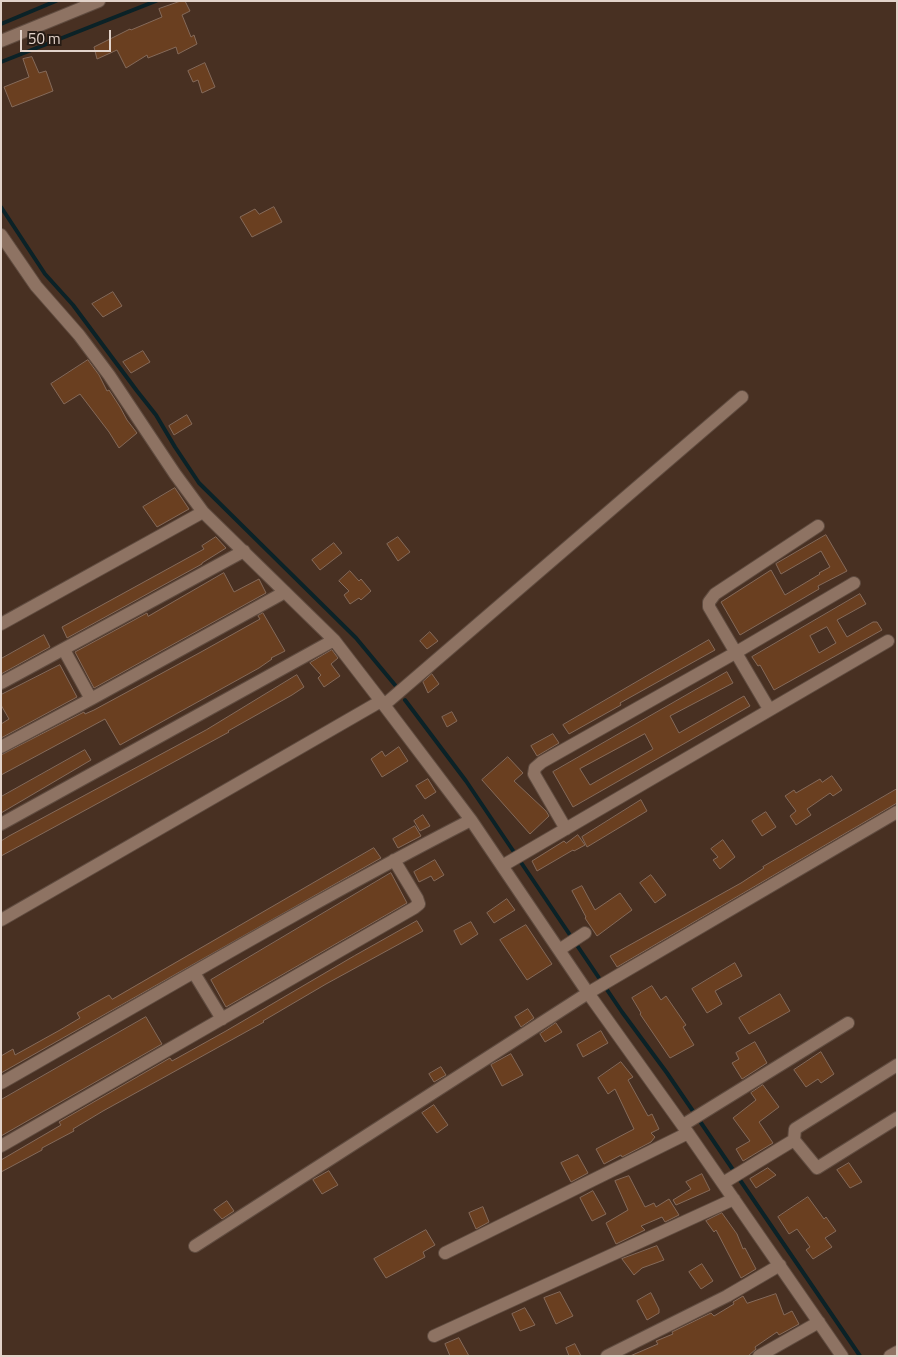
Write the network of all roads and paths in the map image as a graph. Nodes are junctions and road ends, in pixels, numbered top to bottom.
1 (99, 1) edge
2 (1, 40) edge
3 (1, 235) edge
4 (742, 397) dead end
5 (203, 512) junction
6 (818, 526) dead end
7 (244, 551) junction
8 (854, 584) dead end
9 (285, 592) junction
10 (1, 624) edge
11 (334, 640) junction
12 (888, 641) dead end
13 (64, 650) junction
14 (735, 653) junction
15 (1, 683) edge
16 (91, 699) junction
17 (383, 703) junction
18 (769, 709) junction
19 (1, 748) edge
20 (897, 812) edge
21 (470, 820) junction
22 (1, 824) edge
23 (566, 829) junction
24 (394, 860) junction
25 (505, 864) junction
26 (1, 920) edge
27 (583, 935) dead end
28 (562, 948) junction
29 (194, 973) junction
30 (591, 991) junction
31 (222, 1019) junction
32 (848, 1023) dead end
33 (897, 1065) edge
34 (1, 1083) edge
35 (897, 1118) edge
36 (687, 1127) junction
37 (794, 1140) junction
38 (1, 1146) edge
39 (726, 1181) junction
40 (734, 1198) junction
41 (194, 1246) dead end
42 (445, 1253) dead end
43 (780, 1265) junction
44 (819, 1322) junction
45 (434, 1336) dead end
46 (897, 1352) edge
47 (606, 1356) edge
48 (759, 1356) edge
49 (842, 1356) edge
50 (890, 1356) edge

1 - 2 street
3 - 5 street
4 - 17 street
5 - 7 street
5 - 10 street
6 - 14 street
7 - 9 street
7 - 13 street
8 - 14 street
9 - 11 street
9 - 16 street
11 - 17 street
11 - 22 street
12 - 18 street
13 - 15 street
13 - 16 street
14 - 18 street
14 - 23 street
16 - 19 street
17 - 21 street
17 - 26 street
18 - 23 street
20 - 30 street
21 - 24 street
21 - 25 street
23 - 25 street
24 - 29 street
24 - 31 street
25 - 28 street
27 - 28 street
28 - 30 street
29 - 31 street
29 - 34 street
30 - 36 street
30 - 41 street
31 - 38 street
32 - 36 street
33 - 37 street
35 - 37 street
36 - 39 street
36 - 42 street
37 - 39 street
39 - 40 street
40 - 43 street
40 - 45 street
43 - 44 street
43 - 47 street
44 - 48 street
44 - 49 street
46 - 50 street

